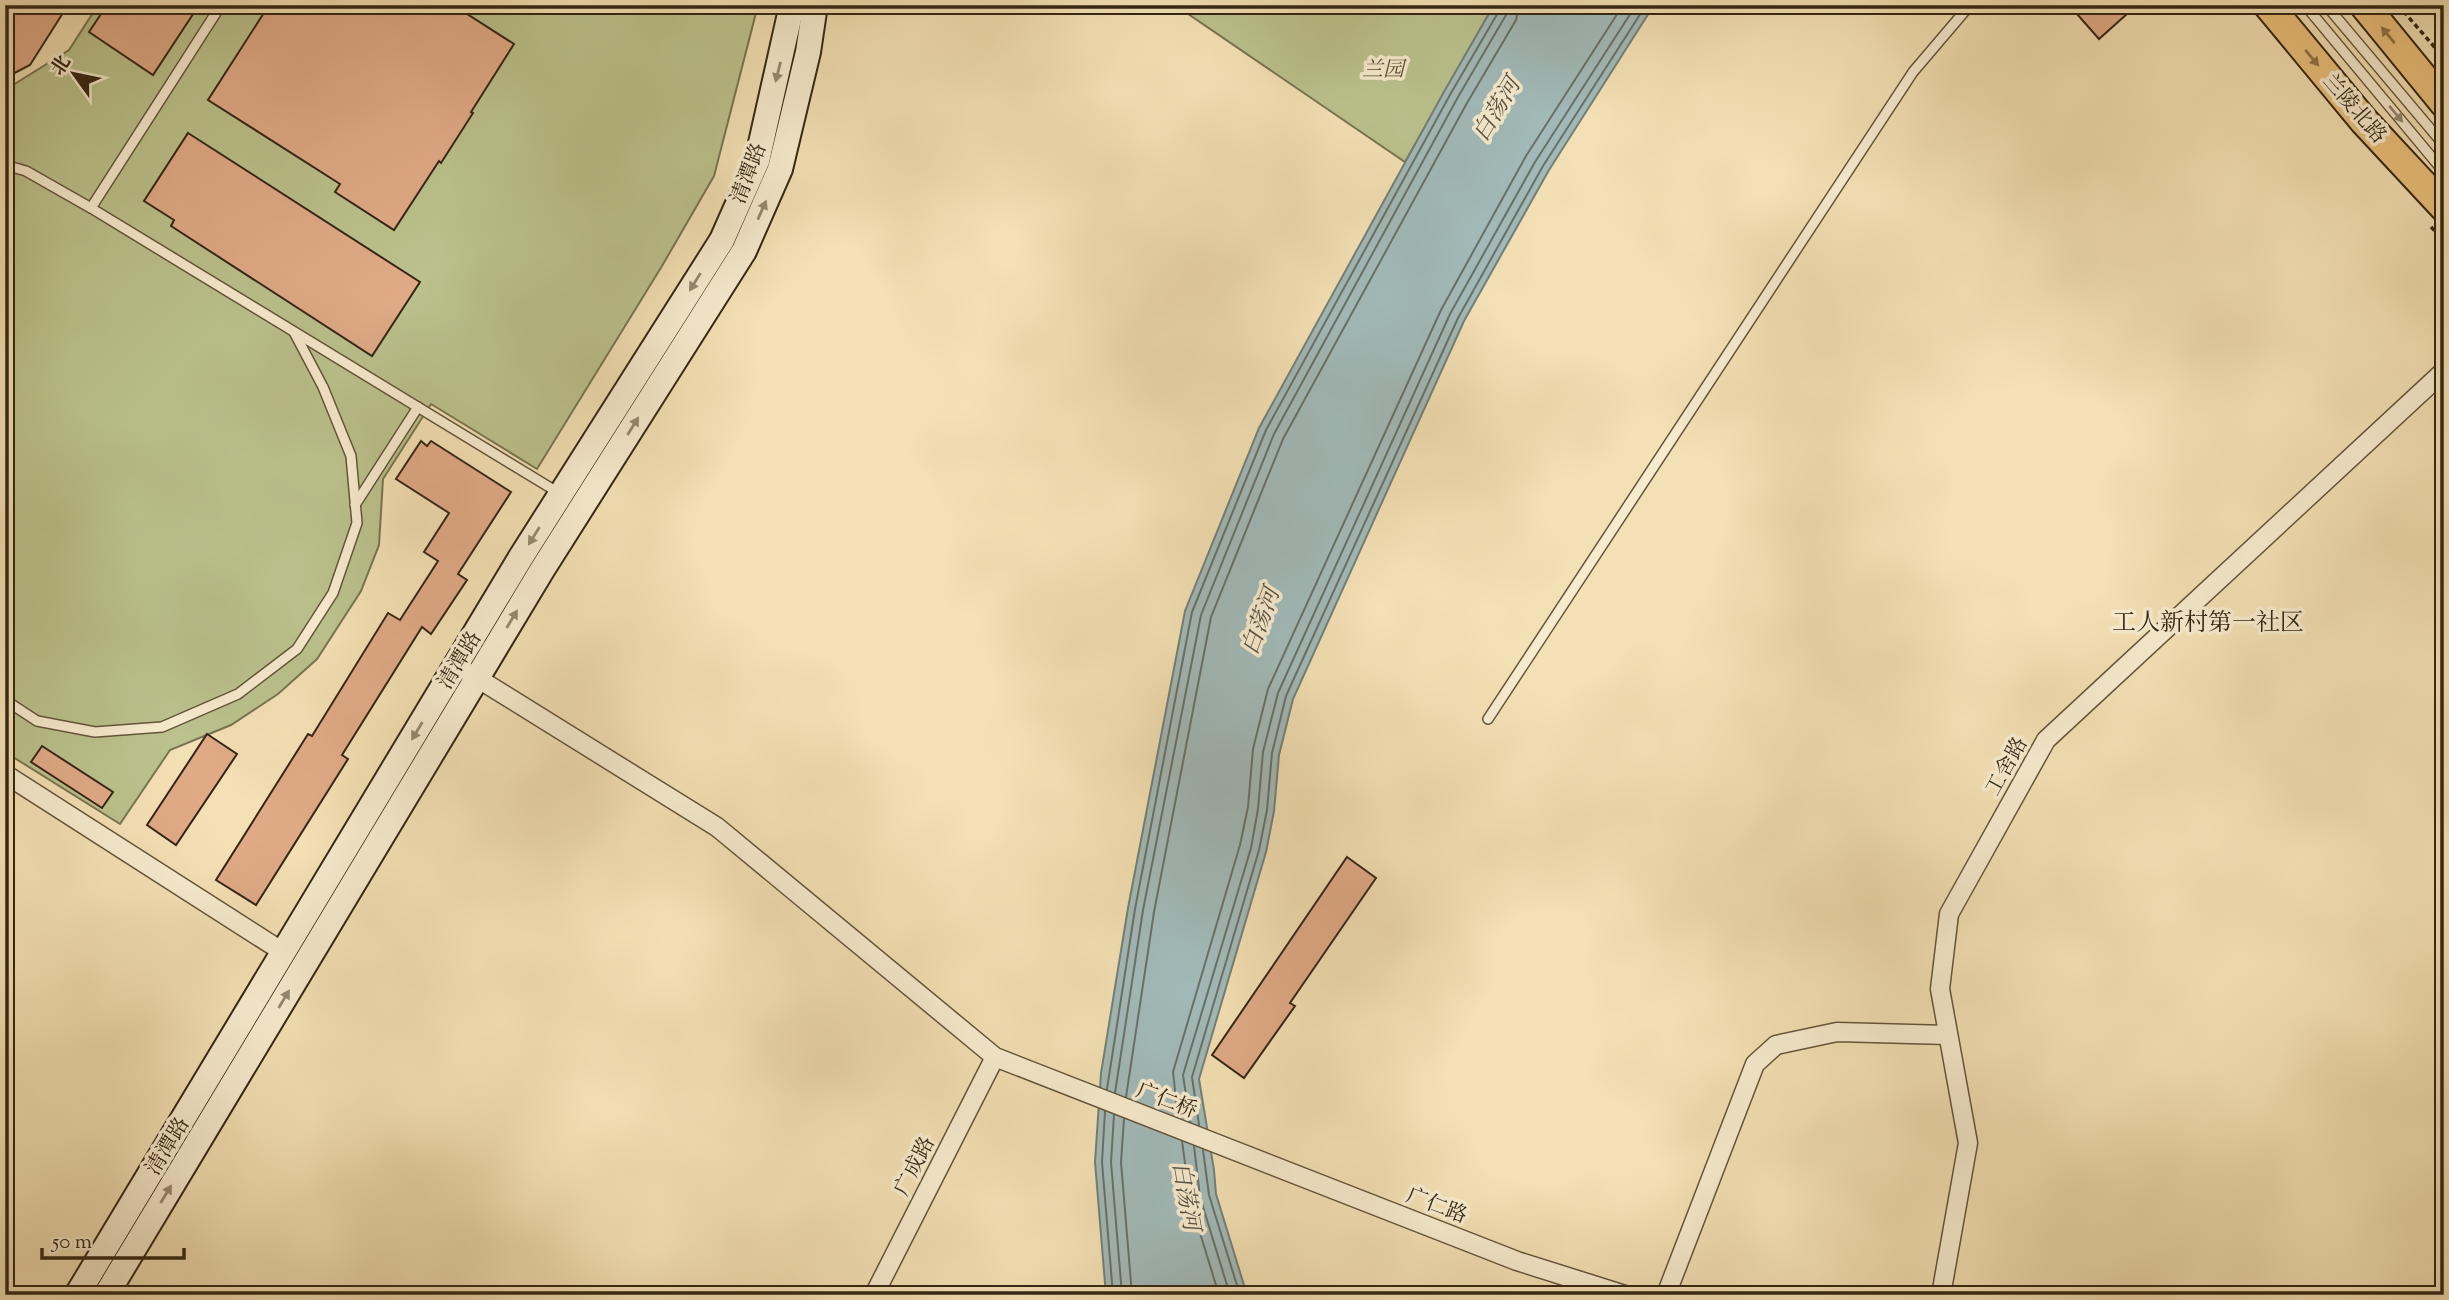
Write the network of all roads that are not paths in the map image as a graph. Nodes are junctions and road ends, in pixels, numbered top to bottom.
1 (220, 5) edge
2 (792, 5) edge
3 (815, 5) edge
4 (1970, 5) edge
5 (2269, 5) edge
6 (2305, 5) edge
7 (2326, 5) edge
8 (2364, 5) edge
9 (2444, 103) edge
10 (2444, 145) edge
11 (5, 166) edge
12 (2444, 172) edge
13 (2444, 207) edge
14 (91, 208) junction
15 (294, 332) junction
16 (2444, 371) edge
17 (418, 407) junction
18 (561, 494) junction
19 (355, 505) junction
20 (466, 672) junction
21 (5, 701) edge
22 (1488, 719) dead end
23 (5, 774) edge
24 (283, 953) junction
25 (1948, 1035) junction
26 (995, 1057) junction
27 (1234, 1151) joint
28 (77, 1295) edge
29 (106, 1295) edge
30 (874, 1295) edge
31 (1625, 1295) edge
32 (1666, 1295) edge
33 (1941, 1295) edge

1 - 14 lane
2 -> 18 main road, 清潭路
20 -> 3 main road, 清潭路
4 - 22 lane
5 -> 13 main road, 兰陵北路
6 -> 12 lane
7 - 10 lane
9 -> 8 main road
11 - 14 lane
14 - 15 lane
15 - 17 lane
15 - 19 lane
16 - 25 street, 工舍路
17 - 18 lane
17 - 19 lane
18 -> 20 main road, 清潭路
19 - 21 lane
20 -> 24 main road, 清潭路
20 - 26 street, 广仁桥
29 -> 20 main road, 清潭路
23 - 24 street
24 - 28 main road, 清潭路
25 - 32 street
25 - 33 street, 工舍路
26 - 27 street, 广仁桥
26 - 30 street, 广成路
27 - 31 street, 广仁路

